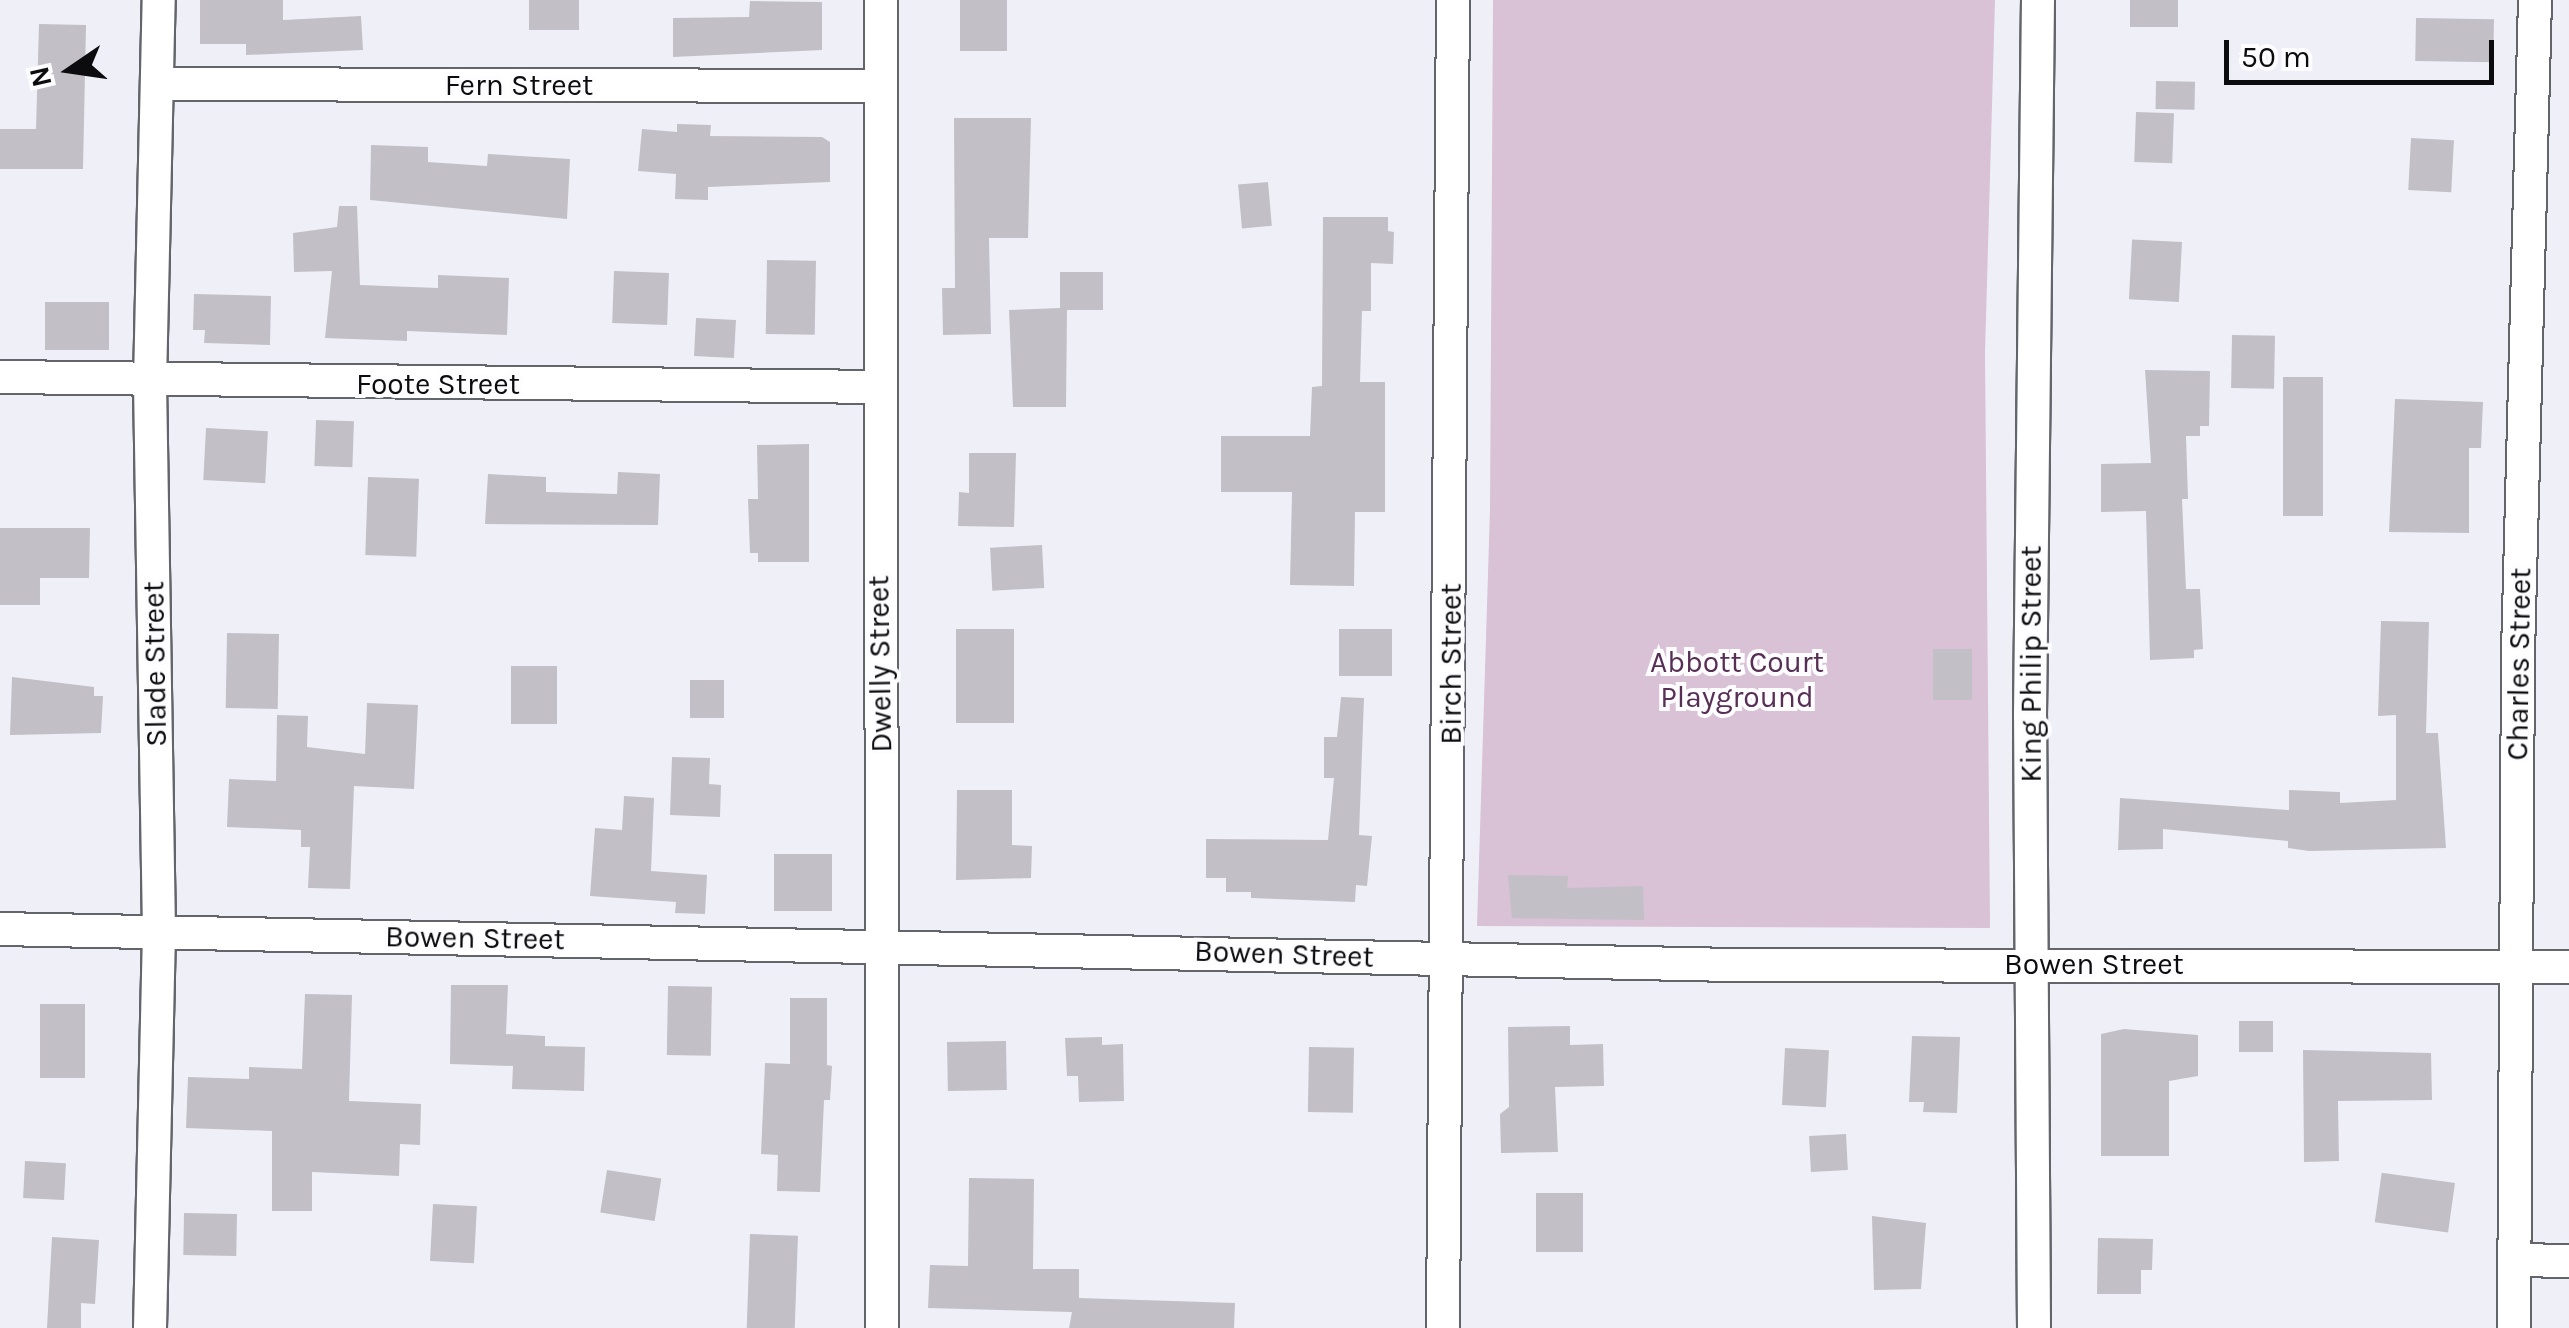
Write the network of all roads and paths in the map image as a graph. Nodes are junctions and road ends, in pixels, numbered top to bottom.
1 (159, 0) edge
2 (881, 0) edge
3 (1453, 0) edge
4 (2038, 0) edge
5 (2536, 0) edge
6 (158, 84) junction
7 (880, 86) junction
8 (0, 377) edge
9 (150, 382) junction
10 (876, 387) junction
11 (0, 929) edge
12 (158, 931) junction
13 (883, 943) junction
14 (1450, 958) junction
15 (2031, 964) junction
16 (2517, 967) junction
17 (2569, 967) edge
18 (2514, 1260) junction
19 (2569, 1261) edge
20 (150, 1328) edge
21 (882, 1328) edge
22 (1443, 1328) edge
23 (2034, 1328) edge
24 (2514, 1328) edge

1 - 6 street, Slade Street
2 - 7 street, Dwelly Street
3 - 14 street, Birch Street
4 - 15 street, King Philip Street
5 - 16 street, Charles Street
6 - 7 street, Fern Street
6 - 9 street, Slade Street
7 - 10 street, Dwelly Street
8 - 9 street, Foote Street
9 - 10 street, Foote Street
9 - 12 street, Slade Street
10 - 13 street, Dwelly Street
11 - 12 street, Bowen Street
12 - 13 street, Bowen Street
12 - 20 street, Slade Street
13 - 14 street, Bowen Street
13 - 21 street, Dwelly Street
14 - 15 street, Bowen Street
14 - 22 street, Birch Street
15 - 16 street, Bowen Street
15 - 23 street, King Philip Street
16 - 17 street, Bowen Street
16 - 18 street, Charles Street
18 - 19 street
18 - 24 street, Charles Street

